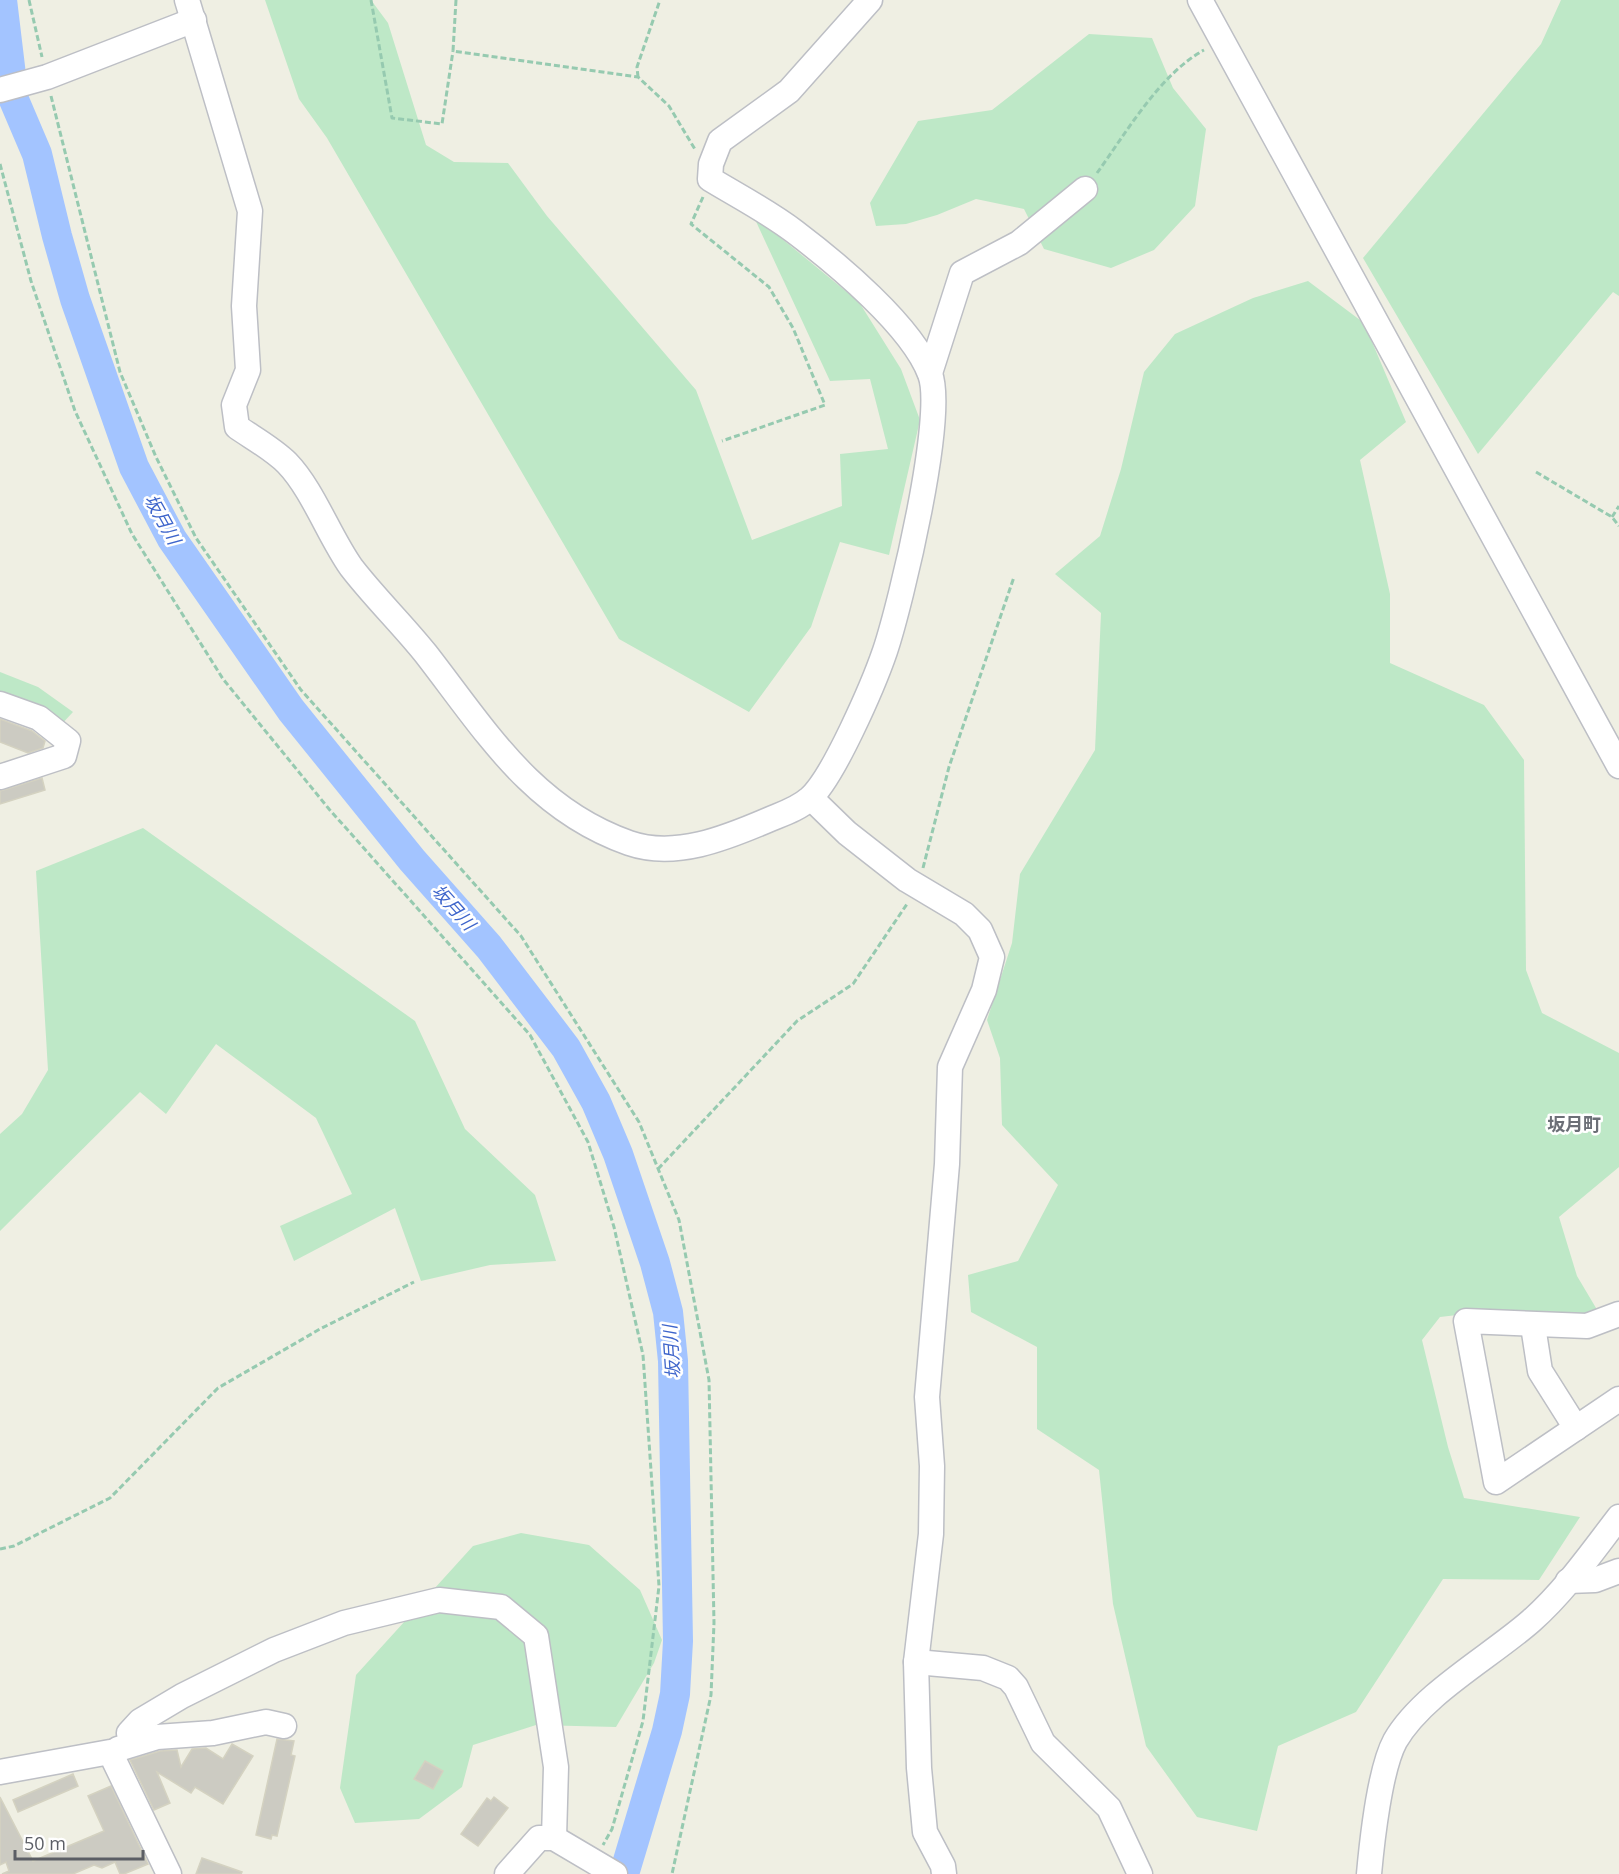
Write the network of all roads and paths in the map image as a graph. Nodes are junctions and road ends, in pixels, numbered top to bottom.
1 (29, 0) edge
2 (371, 0) edge
3 (456, 0) edge
4 (660, 0) edge
5 (870, 0) edge
6 (1200, 0) edge
7 (191, 10) edge
8 (1222, 40) junction
9 (453, 51) junction
10 (47, 76) junction
11 (638, 77) junction
12 (0, 90) edge
13 (0, 164) edge
14 (710, 171) junction
15 (1085, 189) joint
16 (930, 373) junction
17 (722, 441) dead end
18 (1536, 472) dead end
19 (1619, 506) edge
20 (1612, 517) junction
21 (1619, 526) edge
22 (1014, 577) dead end
23 (0, 704) edge
24 (1619, 766) edge
25 (0, 777) edge
26 (811, 798) junction
27 (918, 886) junction
28 (658, 1169) junction
29 (414, 1282) dead end
30 (1619, 1314) edge
31 (1533, 1326) junction
32 (1619, 1399) edge
33 (1576, 1428) junction
34 (1619, 1517) edge
35 (0, 1549) edge
36 (1619, 1570) edge
37 (1568, 1581) junction
38 (916, 1662) junction
39 (284, 1726) dead end
40 (121, 1748) junction
41 (0, 1772) edge
42 (554, 1838) junction
43 (593, 1859) junction
44 (169, 1874) edge
45 (507, 1874) edge
46 (615, 1874) edge
47 (672, 1874) edge
48 (944, 1874) edge
49 (1140, 1874) edge
50 (1369, 1874) edge

1 - 10 path
2 - 9 path
3 - 9 path
4 - 11 path
5 - 14 street
6 - 8 street
7 - 10 street
7 - 26 street
8 - 15 path
8 - 24 street
9 - 11 path
10 - 12 street
10 - 28 path
11 - 14 path
13 - 43 path
14 - 16 street
14 - 17 path
15 - 16 street
16 - 26 street
18 - 20 path
19 - 20 path
20 - 21 path
22 - 27 path
23 - 25 street
26 - 27 street
27 - 28 path
27 - 38 street
28 - 47 path
29 - 35 path
30 - 31 street
31 - 33 street
31 - 33 street
32 - 33 street
34 - 37 street
36 - 37 street
37 - 50 street
38 - 48 street
38 - 49 street
39 - 40 street
40 - 41 street
40 - 42 street
40 - 44 street
42 - 43 street
42 - 45 street
43 - 46 street

